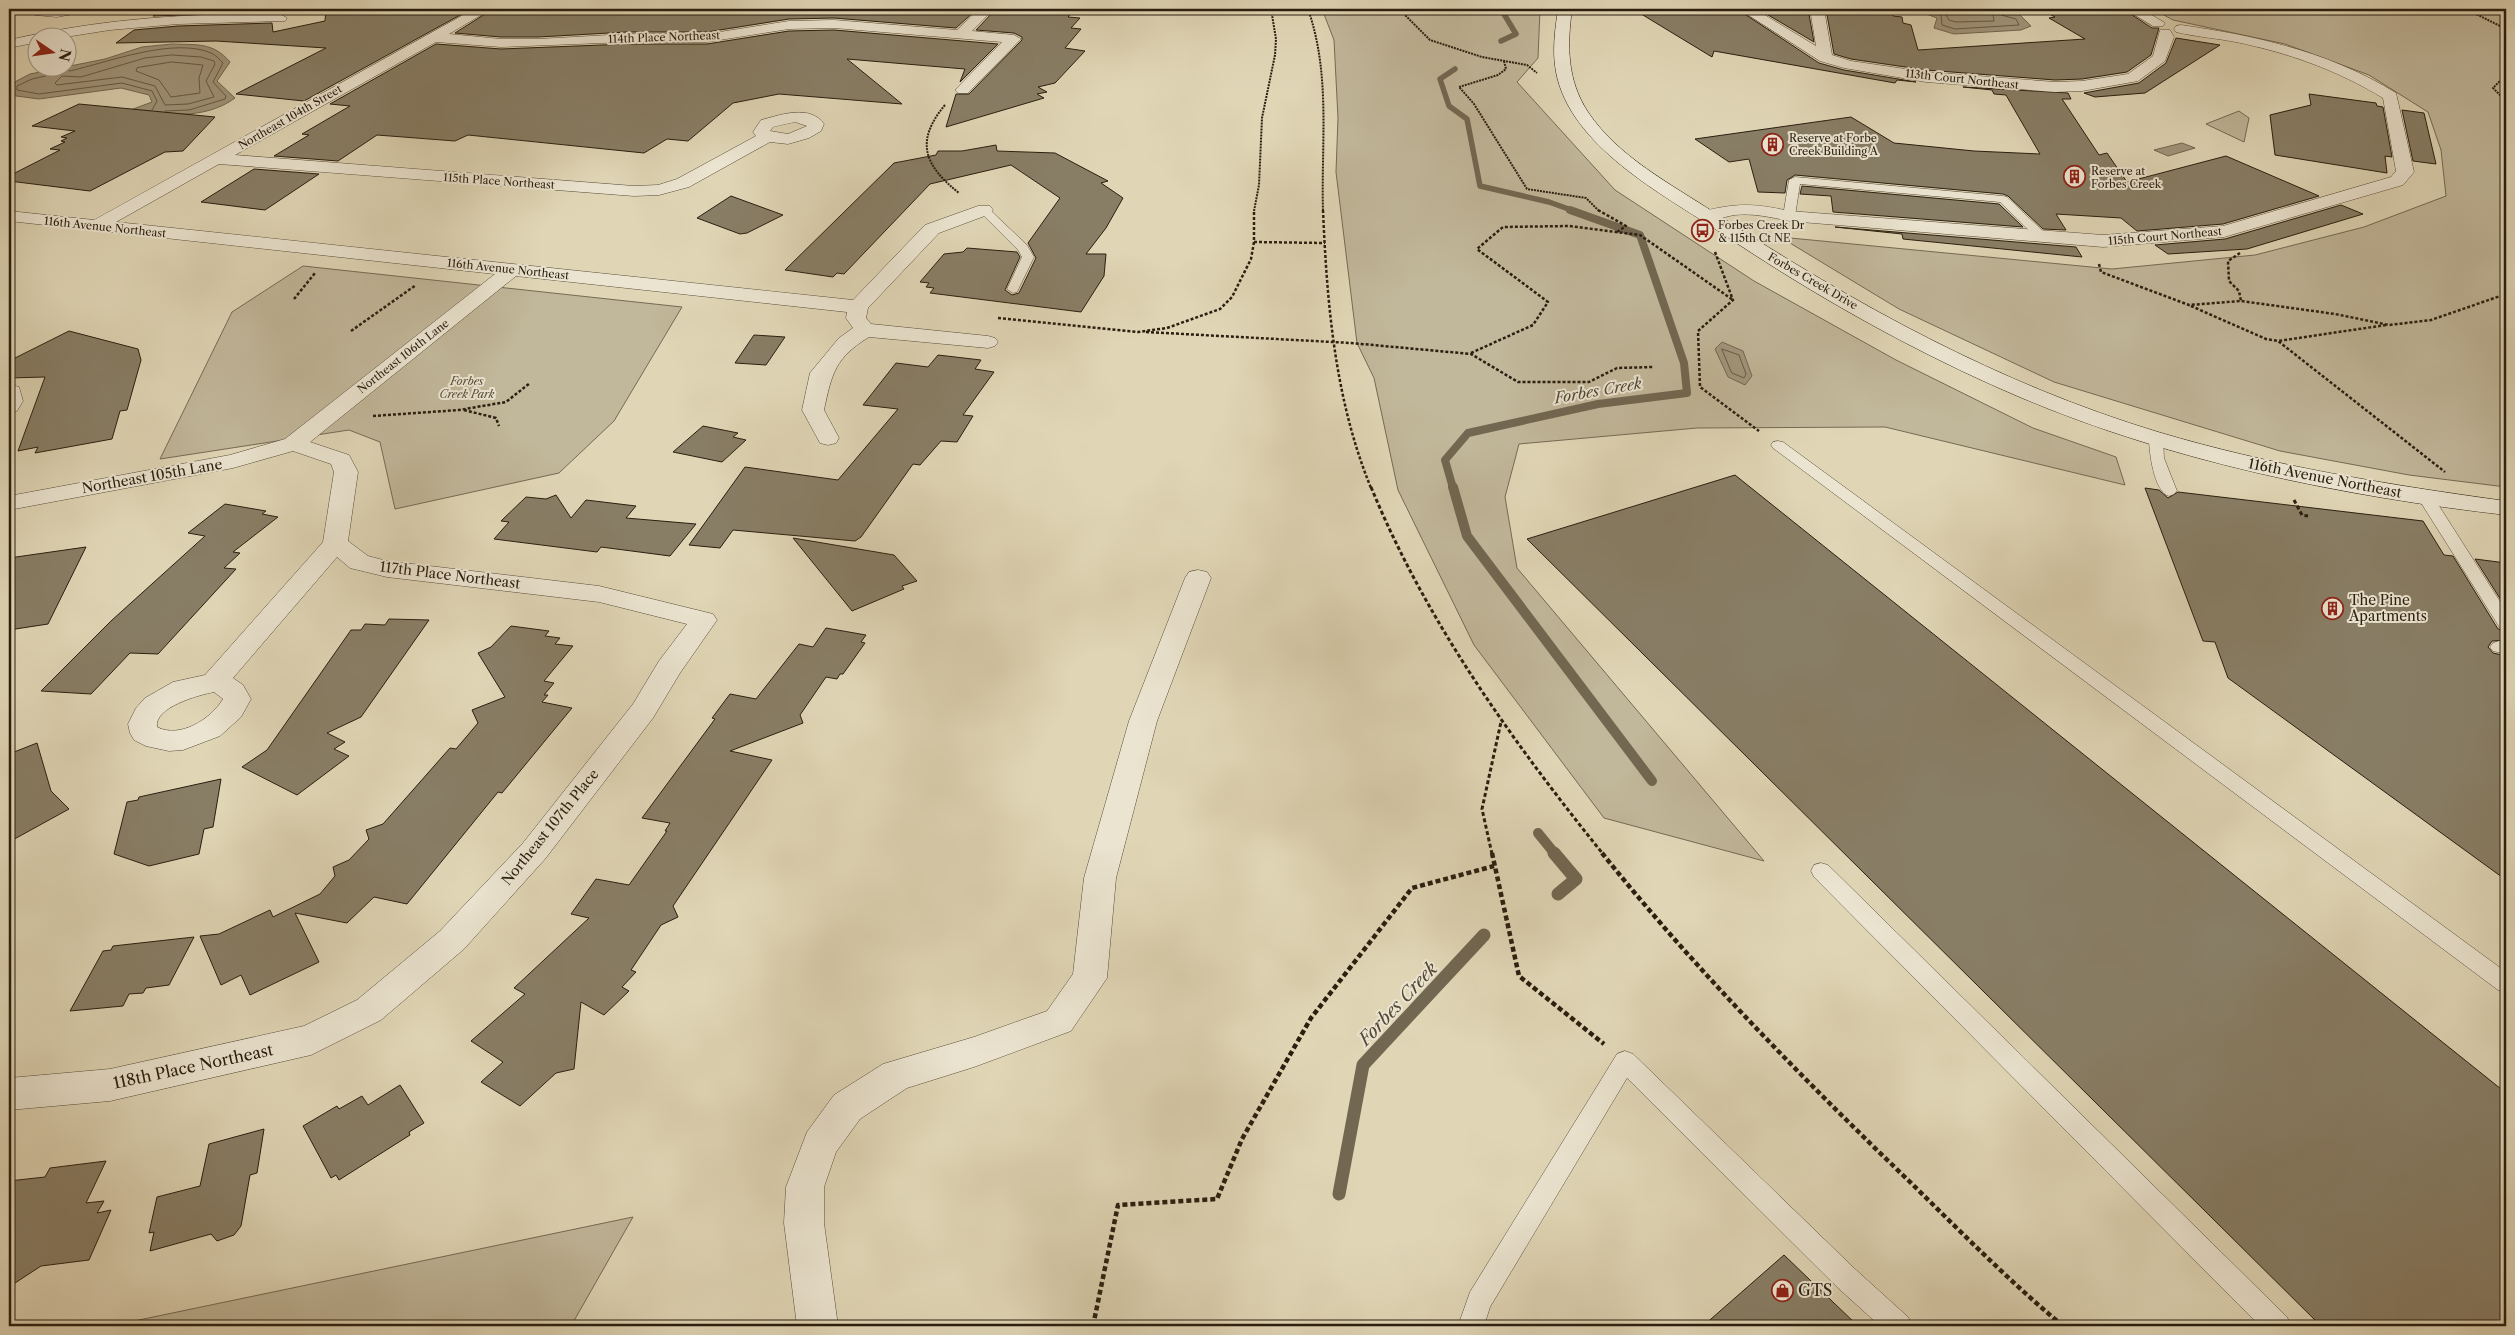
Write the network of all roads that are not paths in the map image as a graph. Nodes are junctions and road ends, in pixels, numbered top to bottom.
1 (40, 9) edge
2 (484, 9) edge
3 (987, 9) edge
4 (1565, 9) edge
5 (1746, 9) edge
6 (1817, 9) edge
7 (2132, 9) edge
8 (73, 10) edge
9 (280, 18) dead end
10 (73, 28) edge
11 (2168, 28) junction
12 (78, 29) edge
13 (960, 35) junction
14 (432, 37) junction
15 (28, 40) edge
16 (9, 44) edge
17 (1825, 58) junction
18 (964, 90) dead end
19 (769, 136) dead end
20 (218, 158) junction
21 (984, 210) joint
22 (9, 216) edge
23 (1789, 216) junction
24 (1709, 218) junction
25 (96, 226) junction
26 (2044, 238) junction
27 (513, 269) junction
28 (1014, 289) dead end
29 (858, 307) junction
30 (865, 330) junction
31 (988, 342) dead end
32 (9, 391) edge
33 (9, 406) edge
34 (2151, 437) junction
35 (828, 438) dead end
36 (293, 444) junction
37 (1778, 445) road end
38 (2169, 491) dead end
39 (2426, 498) junction
40 (9, 503) edge
41 (2506, 508) edge
42 (335, 544) junction
43 (1198, 578) dead end
44 (704, 620) joint
45 (2506, 624) edge
46 (214, 683) dead end
47 (1821, 871) dead end
48 (2506, 984) edge
49 (369, 1010) joint
50 (9, 1094) edge
51 (817, 1326) edge
52 (1471, 1326) edge
53 (1899, 1326) edge
54 (2278, 1326) edge

1 - 8 street
2 - 14 street, Northeast 104th Street
3 - 13 street
4 - 24 street, Forbes Creek Drive
5 - 17 street, 113th Court Northeast
6 - 17 street
7 - 11 street
8 - 10 street
9 - 12 street
11 - 17 street, 113th Court Northeast
11 - 26 street, 115th Court Northeast
13 - 14 street, 114th Place Northeast
13 - 18 street, 114th Place Northeast
14 - 20 street, Northeast 104th Street
15 - 16 street
19 - 20 street, 115th Place Northeast
20 - 25 street, Northeast 104th Street
21 - 28 lane
21 - 29 street
22 - 25 street, 116th Avenue Northeast
23 - 24 street, 115th Court Northeast
23 - 26 street, 115th Court Northeast
23 - 26 lane
24 - 34 street, Forbes Creek Drive
25 - 27 street, 116th Avenue Northeast
27 - 29 street, 116th Avenue Northeast
27 - 36 street, Northeast 106th Lane
29 - 30 street
30 - 31 street
30 - 35 street
32 - 33 street
34 - 38 lane
34 - 39 street, 116th Avenue Northeast
36 - 40 street, Northeast 105th Lane
36 - 42 street
37 - 48 lane
39 - 41 street, 116th Avenue Northeast
39 - 45 lane
42 - 44 street, 117th Place Northeast
42 - 46 street
43 - 51 street
44 - 49 street, Northeast 107th Place
47 - 54 lane
49 - 50 street, 118th Place Northeast
52 - 53 lane

